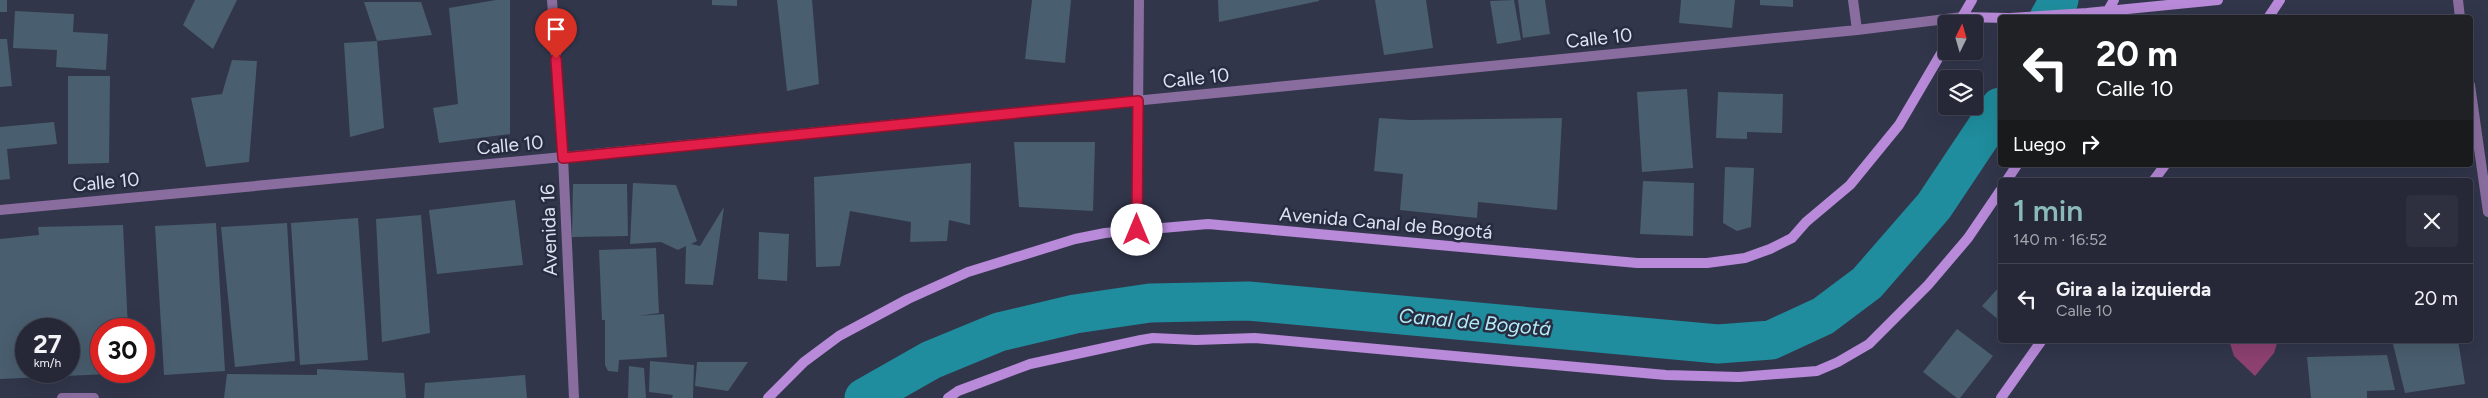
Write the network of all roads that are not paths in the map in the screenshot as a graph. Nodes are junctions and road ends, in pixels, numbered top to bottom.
1 (552, 0) edge
2 (1139, 0) edge
3 (1854, 0) edge
4 (1972, 0) edge
5 (2114, 0) edge
6 (2218, 0) edge
7 (2280, 0) edge
8 (2458, 0) edge
9 (2106, 14) edge
10 (1963, 15) edge
11 (2056, 15) edge
12 (2270, 15) edge
13 (2460, 15) edge
14 (1998, 18) edge
15 (1983, 19) edge
16 (1938, 22) edge
17 (1856, 30) junction
18 (1938, 59) edge
19 (1138, 101) junction
20 (2473, 106) edge
21 (563, 158) junction
22 (2016, 167) edge
23 (2164, 167) edge
24 (2009, 178) edge
25 (2155, 178) edge
26 (1998, 195) edge
27 (0, 210) edge
28 (2488, 212) edge
29 (1137, 230) junction
30 (2040, 343) edge
31 (62, 398) edge
32 (94, 398) edge
33 (574, 398) edge
34 (768, 398) edge
35 (948, 398) edge
36 (2001, 398) edge

1 - 21 street, Avenida 16
2 - 19 street
3 - 17 street
4 - 10 main road
5 - 9 main road
6 - 9 main road, Calle 10
7 - 12 main road
8 - 13 street
9 - 11 main road, Calle 10
14 - 15 main road, Calle 10
16 - 17 street, Calle 10
17 - 19 street, Calle 10
18 - 29 main road, Avenida Canal de Bogotá
19 - 21 street, Calle 10
19 - 29 street
20 - 28 street
21 - 27 street, Calle 10
21 - 33 street, Avenida 16
22 - 24 main road
23 - 25 main road
26 - 35 main road
29 - 34 main road, Avenida Canal de Bogotá
30 - 36 main road
31 - 32 street

